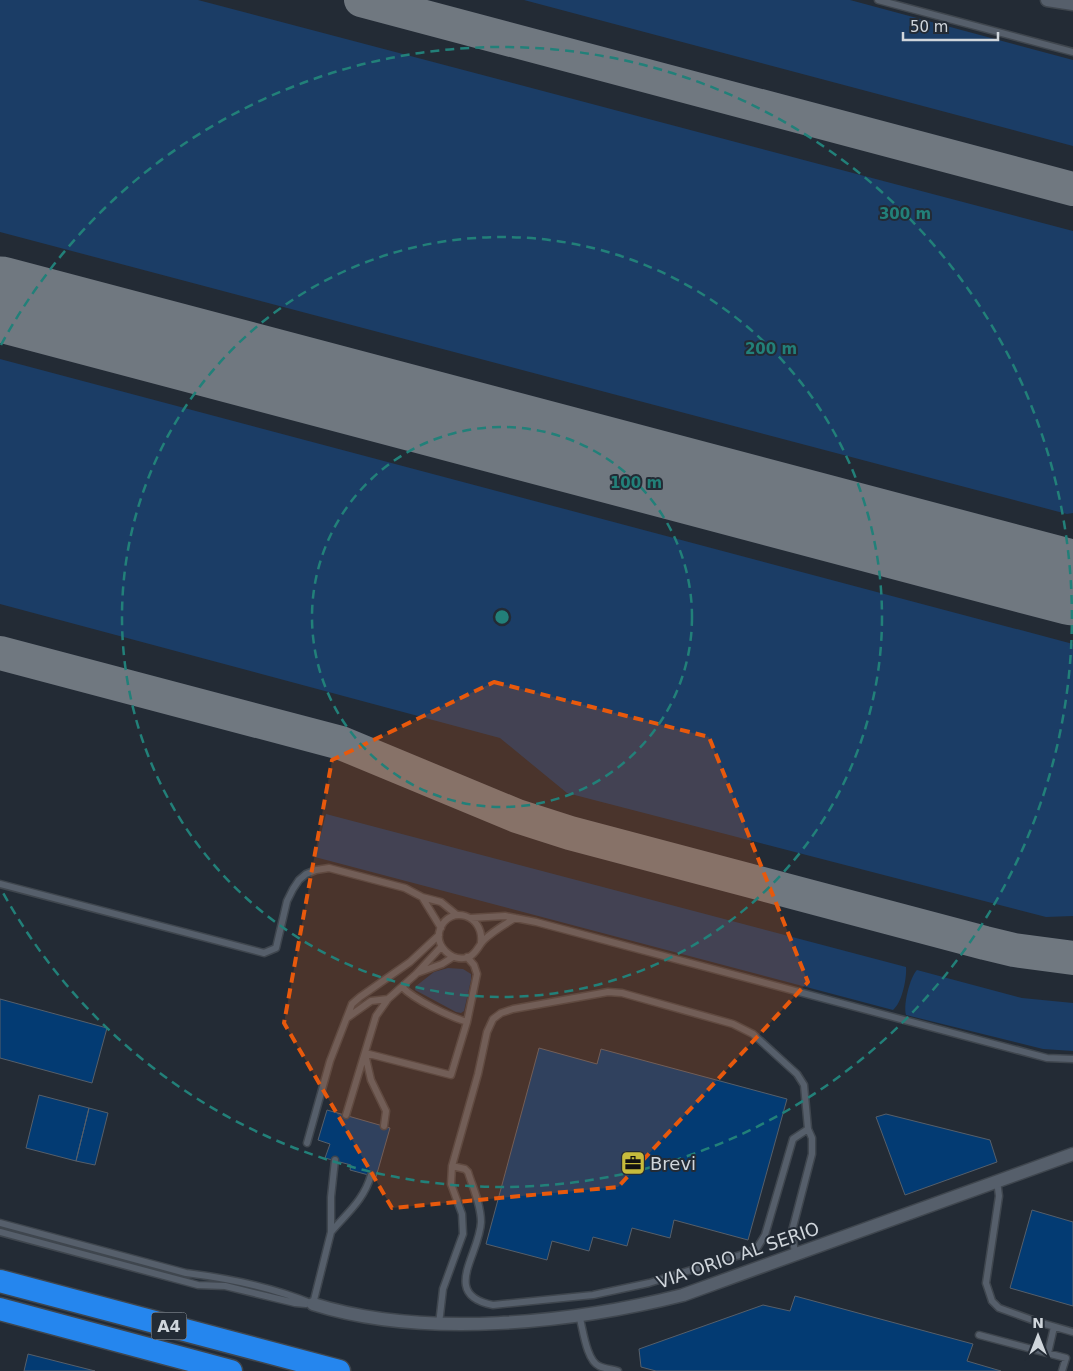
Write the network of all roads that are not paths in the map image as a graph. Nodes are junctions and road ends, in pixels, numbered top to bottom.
1 (878, 0) edge
2 (1048, 0) edge
3 (1073, 4) edge
4 (1073, 52) edge
5 (0, 884) edge
6 (422, 897) junction
7 (457, 915) junction
8 (471, 918) junction
9 (515, 918) junction
10 (440, 931) junction
11 (481, 942) junction
12 (442, 946) junction
13 (453, 957) junction
14 (467, 957) junction
15 (416, 974) junction
16 (402, 987) junction
17 (388, 999) junction
18 (346, 1019) junction
19 (467, 1022) junction
20 (365, 1052) junction
21 (1073, 1059) edge
22 (346, 1115) dead end
23 (384, 1126) dead end
24 (808, 1128) junction
25 (307, 1143) dead end
26 (1073, 1154) edge
27 (335, 1160) dead end
28 (452, 1166) junction
29 (371, 1175) dead end
30 (997, 1181) junction
31 (0, 1223) edge
32 (0, 1232) edge
33 (331, 1232) junction
34 (795, 1254) junction
35 (0, 1281) edge
36 (313, 1304) junction
37 (0, 1309) edge
38 (579, 1315) junction
39 (439, 1324) junction
40 (1054, 1327) junction
41 (1073, 1332) edge
42 (979, 1335) dead end
43 (1048, 1353) junction
44 (231, 1371) edge
45 (339, 1371) edge
46 (618, 1371) edge
47 (1062, 1371) edge

1 - 4 lane
2 - 3 street
5 - 6 lane
6 - 7 lane
6 - 10 lane
7 - 8 lane
7 - 10 lane
8 - 9 lane
8 - 11 lane
9 - 11 lane
9 - 21 lane
10 - 12 lane
10 - 18 lane
11 - 14 lane
12 - 13 lane
12 - 15 lane
13 - 14 lane
13 - 15 lane
14 - 19 lane
15 - 16 lane
16 - 17 lane
16 - 19 lane
17 - 18 lane
17 - 20 lane
18 - 25 lane
19 - 20 lane
20 - 22 lane
20 - 23 lane
24 - 28 lane
24 - 28 lane
24 - 34 lane
26 - 30 street, VIA ORIO AL SERIO
27 - 33 lane
28 - 39 lane
29 - 33 lane
30 - 34 street, VIA ORIO AL SERIO
30 - 40 lane
31 - 36 lane
32 - 36 lane
33 - 36 lane
34 - 38 street, VIA ORIO AL SERIO
35 - 45 highway, A4
36 - 39 street, VIA ORIO AL SERIO
37 - 44 highway, A4
38 - 39 street, VIA ORIO AL SERIO
38 - 46 lane
40 - 41 lane
40 - 43 lane
42 - 43 lane
43 - 47 lane

